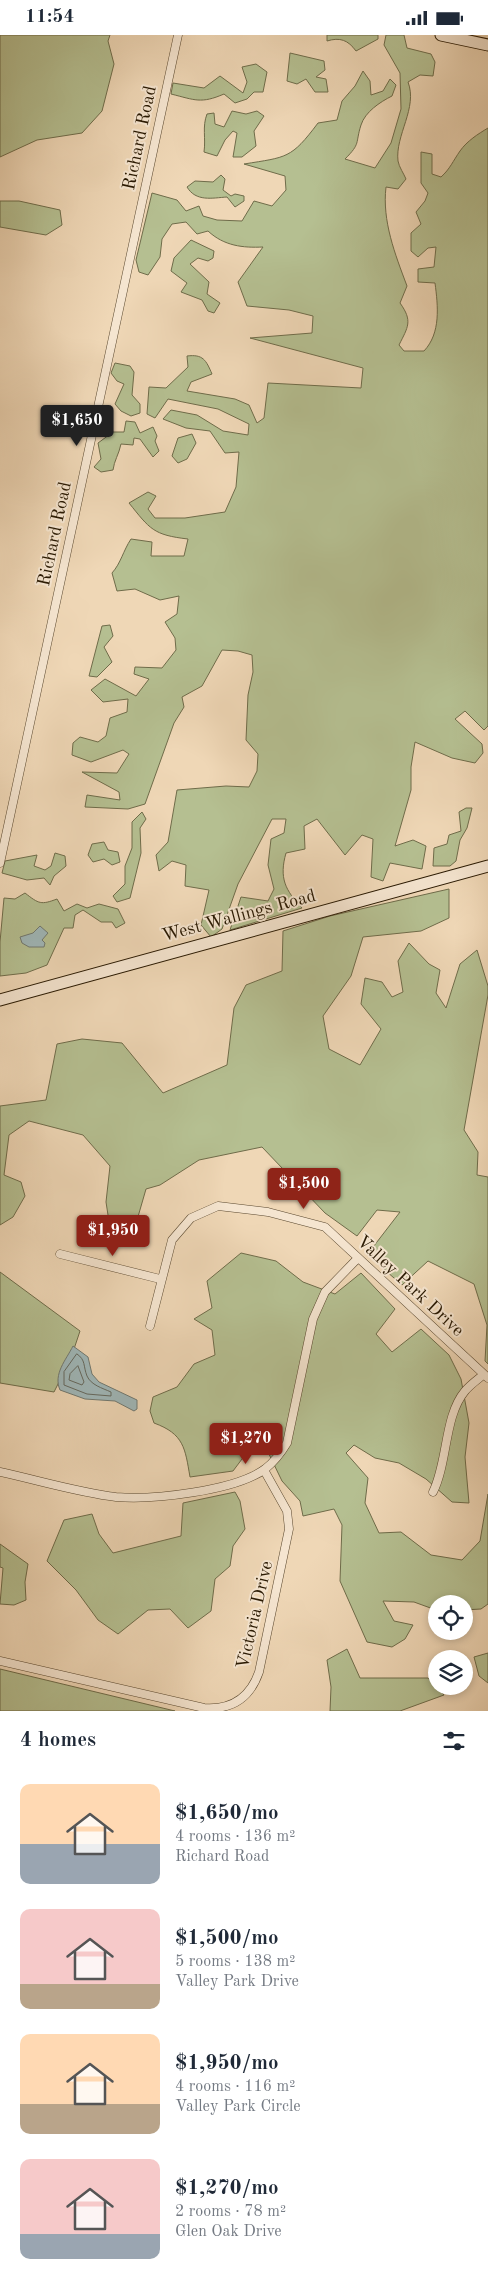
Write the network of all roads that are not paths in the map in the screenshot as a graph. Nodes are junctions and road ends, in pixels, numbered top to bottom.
1 (178, 35) edge
2 (440, 35) edge
3 (488, 45) edge
4 (0, 863) edge
5 (488, 866) edge
6 (0, 1000) edge
7 (60, 1254) dead end
8 (358, 1258) junction
9 (160, 1279) junction
10 (150, 1326) dead end
11 (486, 1377) edge
12 (264, 1470) junction
13 (0, 1472) edge
14 (433, 1492) dead end
15 (0, 1661) edge

1 - 4 street, Richard Road
2 - 3 street
5 - 6 street, West Wallings Road
7 - 9 street
8 - 9 street, Valley Park Drive
8 - 11 street, Valley Park Drive
8 - 12 street
9 - 10 street, Valley Park Drive
11 - 14 street
12 - 13 street
12 - 15 street, Victoria Drive

